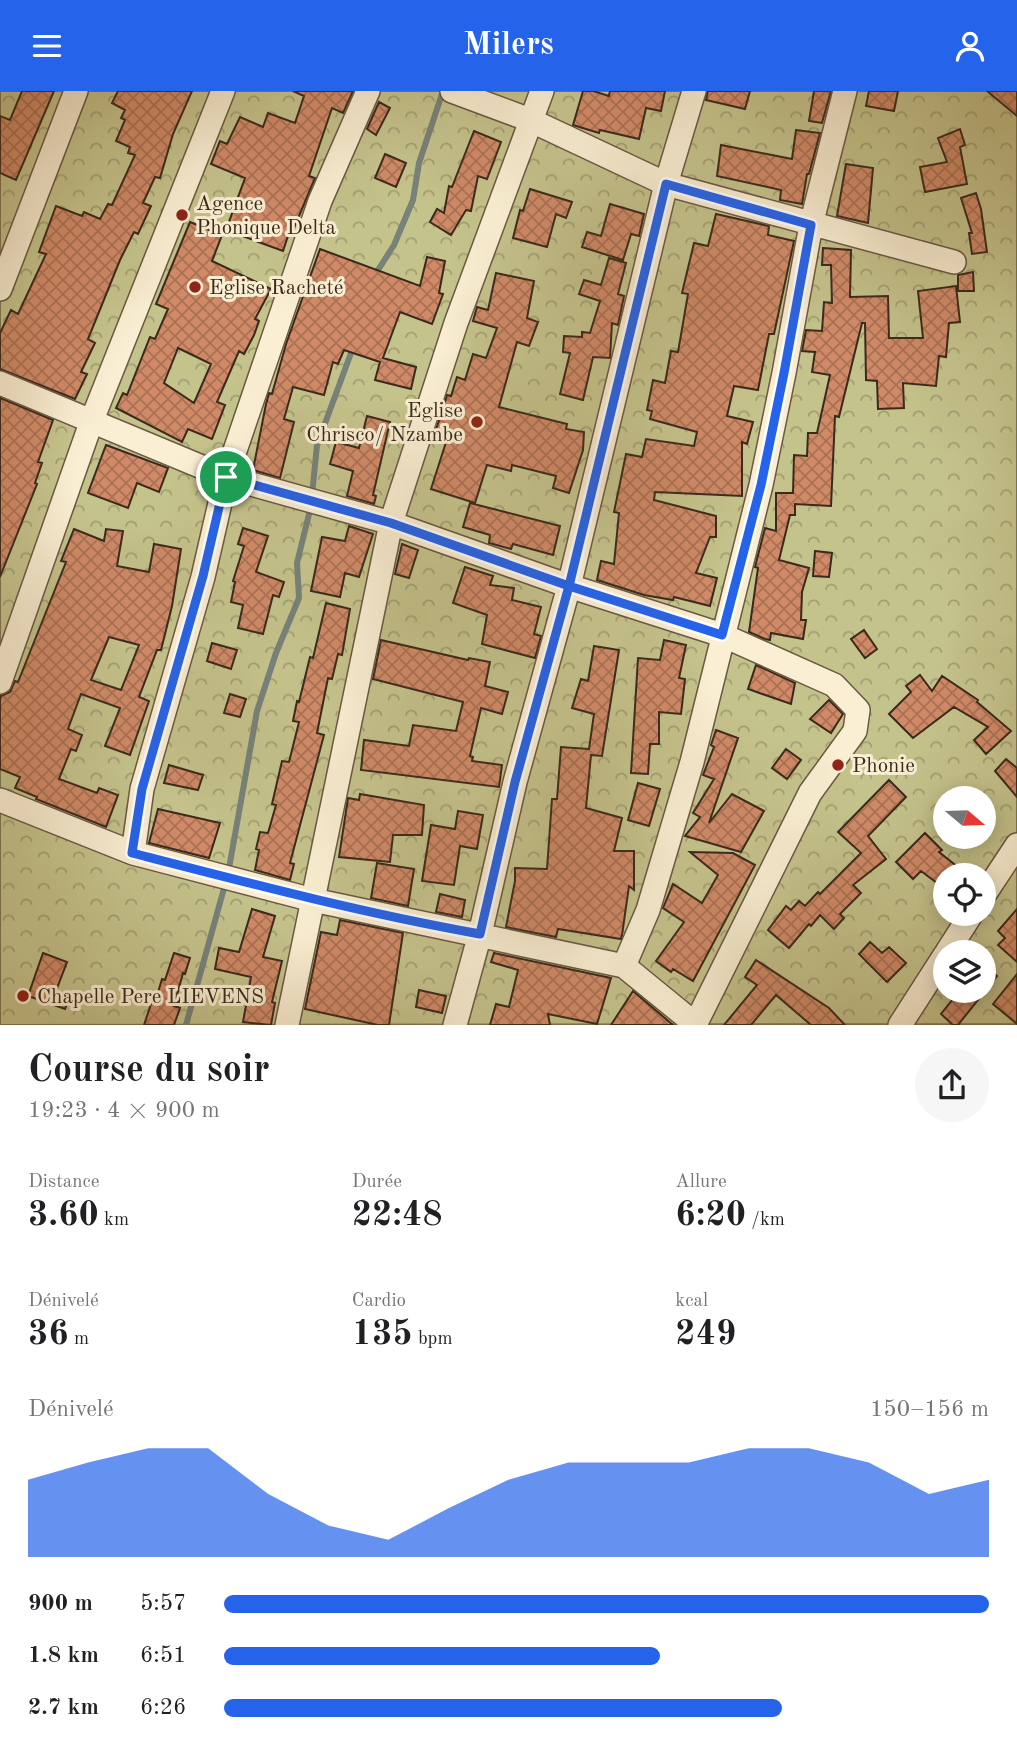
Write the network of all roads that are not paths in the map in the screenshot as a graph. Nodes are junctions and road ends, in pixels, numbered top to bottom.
1 (76, 91) edge
2 (223, 91) edge
3 (368, 91) edge
4 (452, 91) edge
5 (542, 91) edge
6 (694, 91) edge
7 (845, 91) edge
8 (530, 120) junction
9 (666, 184) junction
10 (811, 225) junction
11 (954, 262) dead end
12 (0, 289) edge
13 (0, 383) edge
14 (92, 420) junction
15 (226, 477) junction
16 (391, 523) junction
17 (569, 586) junction
18 (722, 635) junction
19 (0, 682) edge
20 (0, 800) edge
21 (1017, 845) edge
22 (132, 853) junction
23 (1009, 875) edge
24 (313, 900) junction
25 (480, 934) junction
26 (624, 966) junction
27 (933, 973) edge
28 (287, 1024) edge
29 (455, 1024) edge
30 (695, 1024) edge
31 (900, 1024) edge

1 - 12 street
2 - 14 street
3 - 15 street
4 - 8 street
5 - 8 street
6 - 9 street
7 - 10 street
8 - 9 street
8 - 16 street
9 - 10 street
9 - 17 street
10 - 11 street
10 - 18 street
13 - 14 street
14 - 15 street
14 - 19 street
15 - 16 street
15 - 22 street
16 - 17 street
16 - 24 street
17 - 18 street
17 - 25 street
18 - 26 street
18 - 30 street
20 - 22 street
21 - 23 street
22 - 24 street
24 - 25 street
24 - 28 street
25 - 26 street
25 - 29 street
26 - 30 street
27 - 31 street

